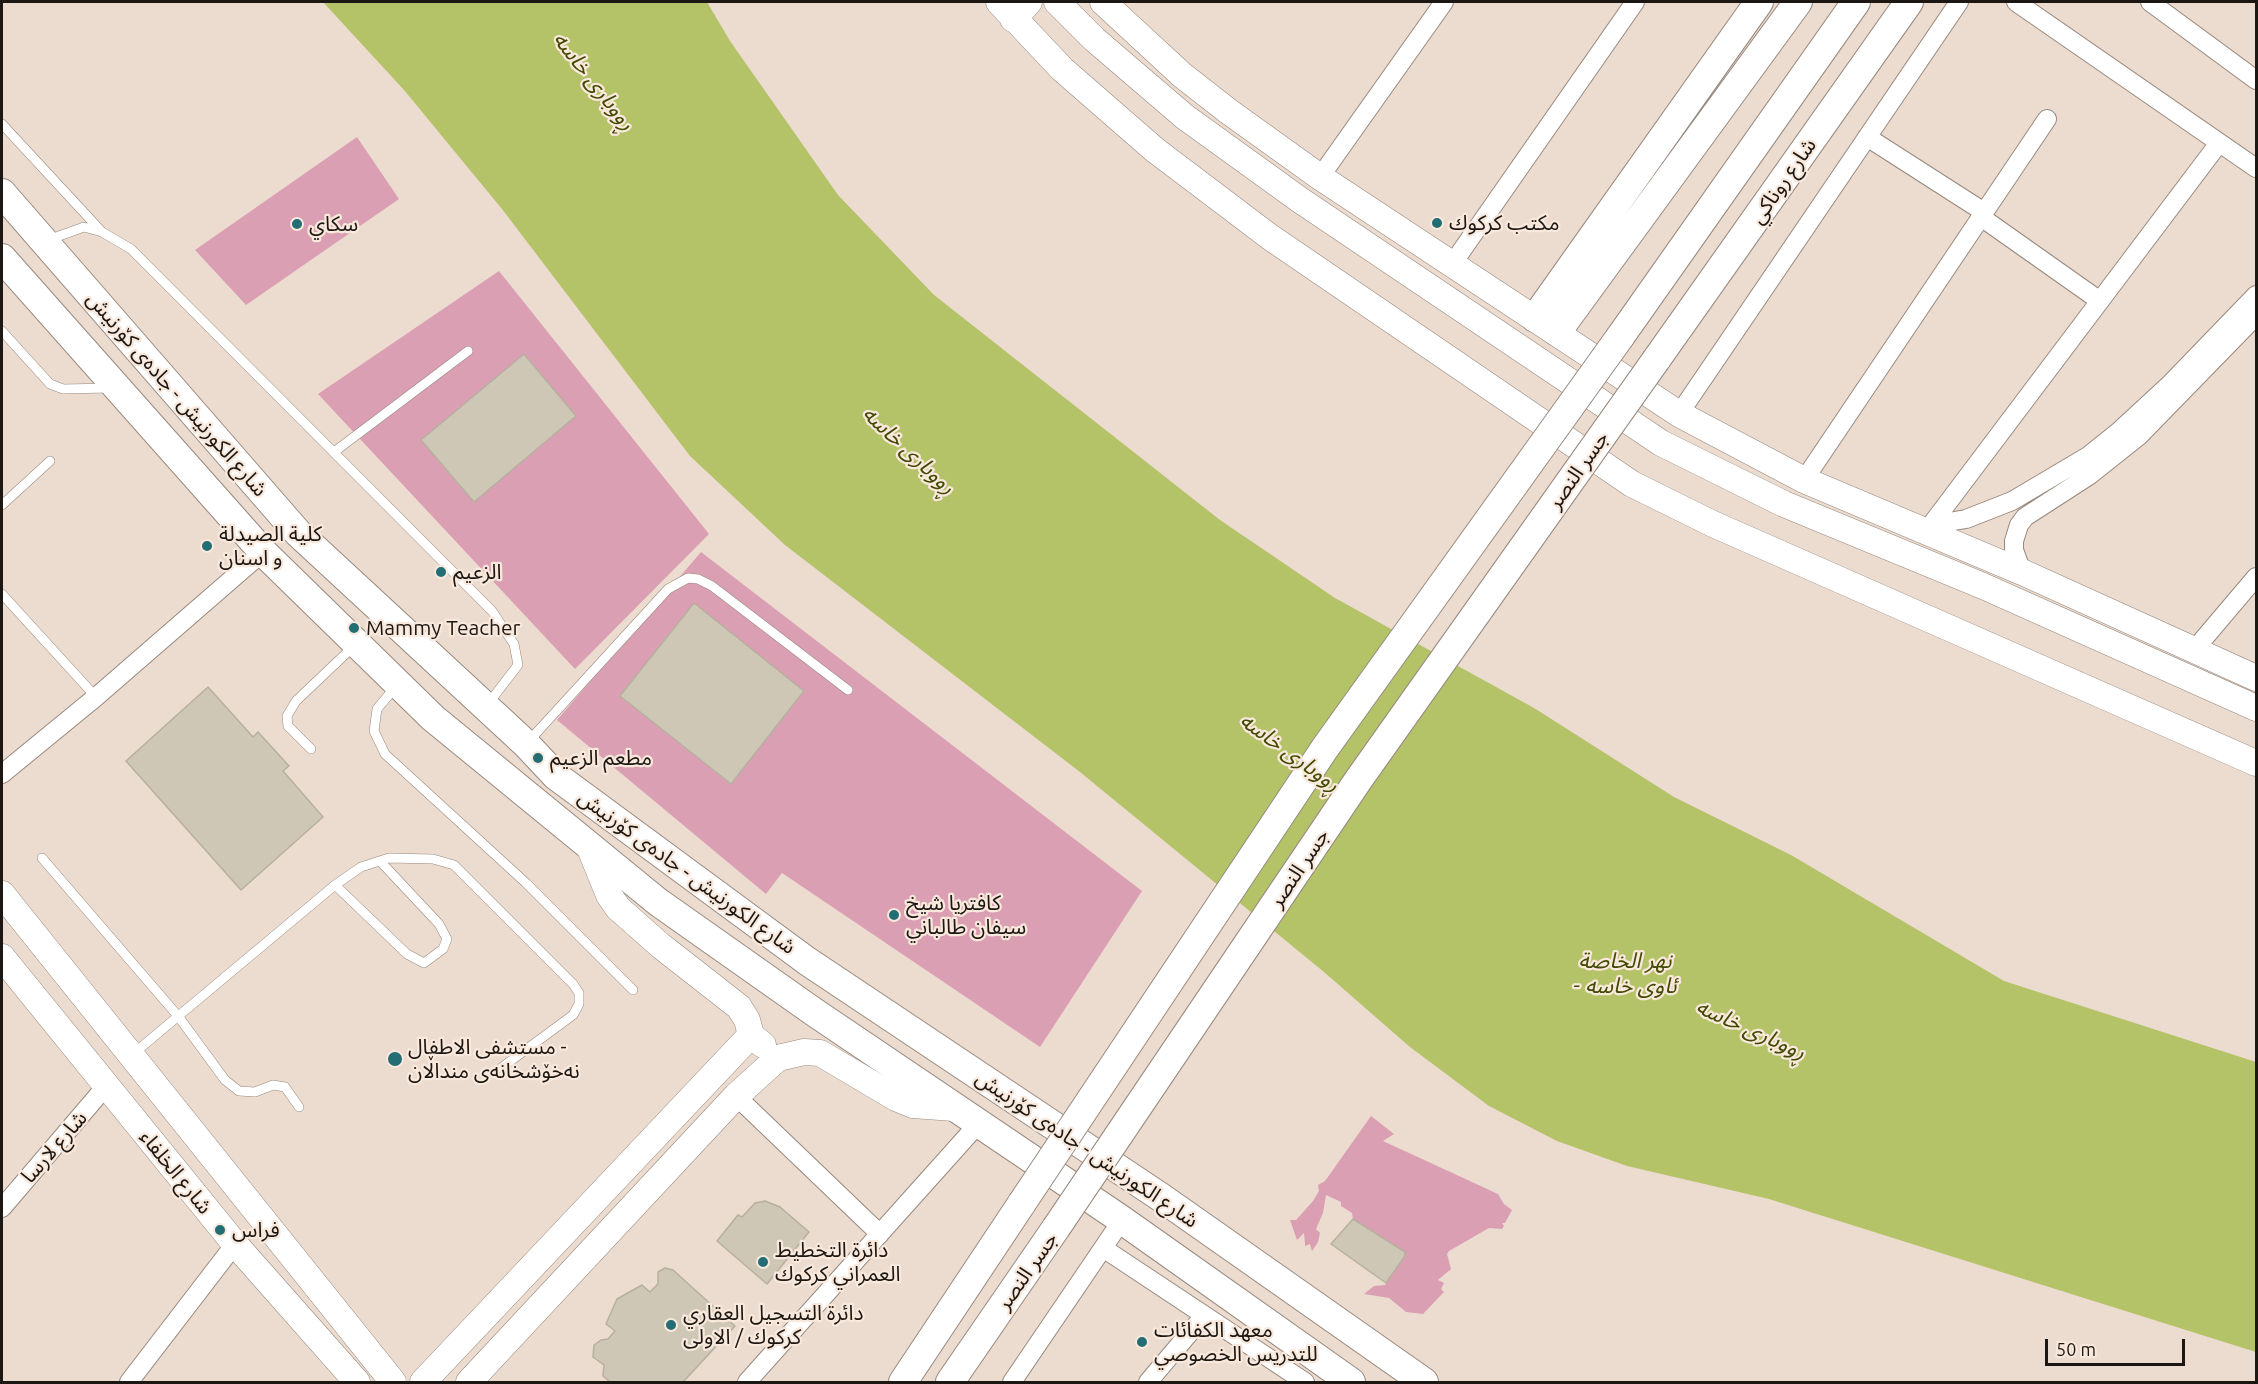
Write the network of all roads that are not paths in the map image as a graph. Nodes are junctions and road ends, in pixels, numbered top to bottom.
1 (1057, 2) edge
2 (1102, 2) edge
3 (1635, 2) edge
4 (1759, 2) edge
5 (1798, 2) edge
6 (1909, 2) edge
7 (1959, 2) edge
8 (2016, 2) edge
9 (2150, 2) edge
10 (1439, 3) edge
11 (1852, 5) edge
12 (1013, 7) edge
13 (2256, 80) edge
14 (2047, 119) dead end
15 (2, 124) edge
16 (1867, 137) junction
17 (2219, 143) junction
18 (2256, 168) edge
19 (1320, 177) junction
20 (2, 193) edge
21 (1983, 214) junction
22 (1336, 225) junction
23 (102, 232) junction
24 (1413, 238) junction
25 (43, 241) junction
26 (2, 258) edge
27 (1453, 263) junction
28 (2256, 295) edge
29 (2100, 301) junction
30 (2256, 316) edge
31 (1546, 325) junction
32 (2, 331) edge
33 (1620, 337) joint
34 (468, 351) dead end
35 (1656, 360) joint
36 (117, 388) junction
37 (1679, 414) junction
38 (334, 452) junction
39 (50, 461) dead end
40 (1803, 480) junction
41 (2035, 488) junction
42 (2, 505) edge
43 (2044, 505) junction
44 (1869, 509) junction
45 (1921, 526) junction
46 (1858, 536) junction
47 (263, 552) junction
48 (2022, 572) junction
49 (2256, 577) edge
50 (3, 599) edge
51 (356, 643) junction
52 (2195, 649) junction
53 (2256, 678) edge
54 (398, 684) junction
55 (848, 690) dead end
56 (96, 697) junction
57 (485, 708) junction
58 (2256, 708) edge
59 (526, 744) junction
60 (311, 748) dead end
61 (2256, 763) edge
62 (2, 774) edge
63 (589, 846) junction
64 (42, 858) dead end
65 (380, 861) junction
66 (334, 885) junction
67 (2, 894) edge
68 (2, 957) edge
69 (633, 990) dead end
70 (178, 1016) junction
71 (751, 1035) junction
72 (132, 1055) junction
73 (778, 1058) junction
74 (501, 1068) dead end
75 (106, 1086) junction
76 (736, 1096) junction
77 (299, 1107) dead end
78 (954, 1108) junction
79 (979, 1123) junction
80 (2, 1208) edge
81 (1122, 1220) junction
82 (880, 1234) junction
83 (234, 1244) junction
84 (1103, 1248) junction
85 (1203, 1317) junction
86 (1338, 1379) edge
87 (129, 1383) edge
88 (357, 1383) edge
89 (393, 1383) edge
90 (423, 1383) edge
91 (469, 1383) edge
92 (747, 1383) edge
93 (903, 1383) edge
94 (950, 1383) edge
95 (1012, 1383) edge
96 (1148, 1383) edge
97 (1305, 1383) edge
98 (1424, 1383) edge

1 - 22 street
2 - 19 street
3 - 27 street
4 - 31 main road
5 - 31 main road
6 - 35 main road, شارع روناكي
7 - 16 street
8 - 17 street
9 - 13 street
10 - 19 street
11 - 33 main road, شارع روناكي
12 - 61 street
14 - 21 street
15 - 23 lane
16 - 21 street
16 - 37 street
17 - 18 street
17 - 29 street
19 - 24 street
20 - 25 main road, شارع الكورنيش - جادەی کۆرنیش
21 - 29 street
21 - 40 street
22 - 24 street
22 - 46 street
23 - 25 lane
23 - 38 lane
24 - 27 street
25 - 57 main road, شارع الكورنيش - جادەی کۆرنیش
26 - 36 main road, شارع الكورنيش - جادەی کۆرنیش
27 - 31 street
28 - 41 street
29 - 45 street
30 - 43 street
31 - 37 street
32 - 36 lane
33 - 93 main road, جسر النصر, bridge
34 - 38 lane
35 - 94 main road, جسر النصر, bridge
36 - 47 main road, شارع الكورنيش - جادەی کۆرنیش
37 - 40 street
38 - 57 lane
39 - 42 lane
40 - 44 street
41 - 43 street
41 - 45 street
43 - 48 street
44 - 45 street
44 - 46 street
45 - 48 street
46 - 58 street
47 - 51 main road, شارع الكورنيش - جادەی کۆرنیش
47 - 56 street
48 - 52 street
49 - 52 street
50 - 56 lane
51 - 54 main road, شارع الكورنيش - جادەی کۆرنیش
51 - 60 lane
52 - 53 street
54 - 63 main road, شارع الكورنيش - جادەی کۆرنیش
54 - 69 lane
55 - 59 lane
56 - 62 street
57 - 59 main road, شارع الكورنيش - جادەی کۆرنیش
59 - 98 main road, شارع الكورنيش - جادەی کۆرنیش
63 - 71 street
63 - 78 main road, شارع الكورنيش - جادەی کۆرنیش
64 - 70 lane
65 - 66 lane
65 - 66 lane
65 - 74 lane
66 - 70 lane
67 - 72 street
68 - 75 street, شارع الخلفاء
70 - 72 lane
70 - 77 lane
71 - 73 street
71 - 90 street
72 - 89 street
73 - 76 street
73 - 78 street
75 - 80 street, شارع لارسا
75 - 83 street, شارع الخلفاء
76 - 82 street
76 - 91 street
78 - 79 main road, شارع الكورنيش - جادەی کۆرنیش
79 - 81 main road, شارع الكورنيش - جادەی کۆرنیش
79 - 82 street
81 - 84 street
81 - 86 main road, شارع الكورنيش - جادەی کۆرنیش
82 - 92 street
83 - 87 street
83 - 88 street, شارع الخلفاء
84 - 85 street
84 - 95 street
85 - 96 street
85 - 97 street

